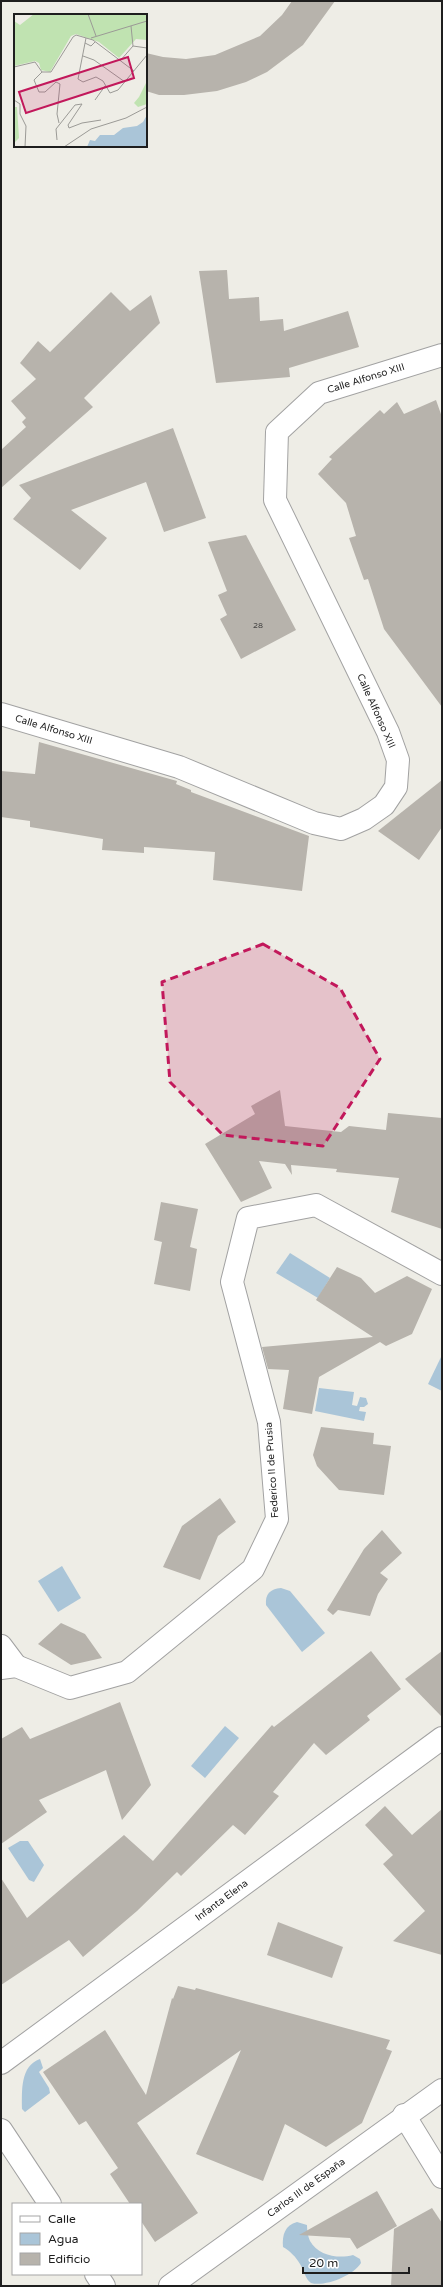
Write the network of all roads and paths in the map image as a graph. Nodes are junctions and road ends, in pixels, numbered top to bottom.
1 (442, 355) edge
2 (1, 714) edge
3 (442, 1274) edge
4 (1, 1646) edge
5 (8, 1667) edge
6 (442, 1738) edge
7 (1, 2063) edge
8 (442, 2090) edge
9 (404, 2115) junction
10 (1, 2130) edge
11 (442, 2177) edge
12 (49, 2203) edge
13 (97, 2275) edge
14 (104, 2286) edge
15 (170, 2286) edge

1 - 2 street, Calle Alfonso XIII
3 - 5 street, Federico II de Prusia
4 - 5 street
6 - 7 street, Infanta Elena
8 - 9 street, Carlos III de España
9 - 11 street
9 - 15 street, Carlos III de España
10 - 12 street
13 - 14 street

